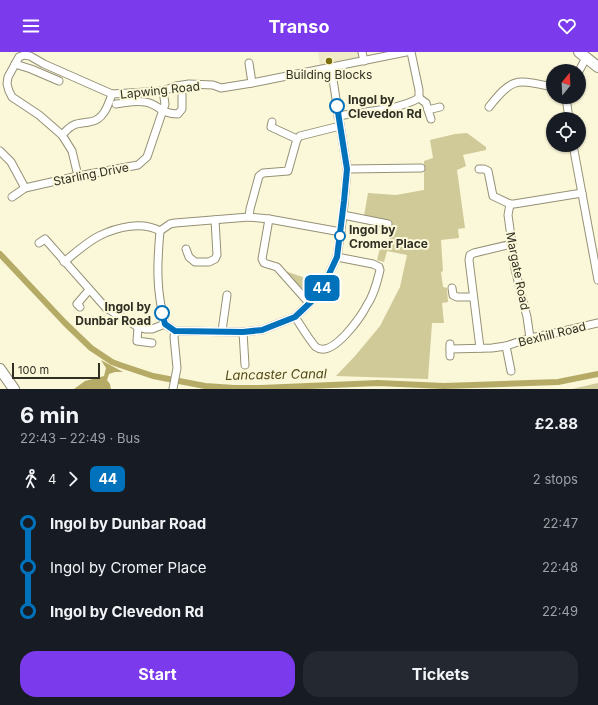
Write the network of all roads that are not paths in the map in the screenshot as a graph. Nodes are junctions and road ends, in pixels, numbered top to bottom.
1 (362, 52) edge
2 (406, 52) edge
3 (411, 52) edge
4 (583, 55) edge
5 (364, 61) junction
6 (249, 63) dead end
7 (15, 64) junction
8 (598, 66) edge
9 (330, 67) junction
10 (59, 81) dead end
11 (252, 83) junction
12 (546, 86) edge
13 (163, 91) junction
14 (112, 94) junction
15 (182, 94) dead end
16 (419, 98) junction
17 (116, 104) dead end
18 (440, 107) dead end
19 (489, 107) dead end
20 (428, 110) junction
21 (163, 111) junction
22 (338, 116) junction
23 (431, 119) dead end
24 (272, 122) dead end
25 (340, 126) junction
26 (62, 135) junction
27 (297, 139) junction
28 (0, 151) edge
29 (574, 152) edge
30 (261, 165) dead end
31 (420, 168) dead end
32 (347, 169) junction
33 (479, 169) dead end
34 (263, 173) junction
35 (78, 176) junction
36 (25, 188) junction
37 (582, 193) junction
38 (12, 197) dead end
39 (510, 204) junction
40 (343, 215) junction
41 (249, 217) junction
42 (269, 219) junction
43 (215, 220) junction
44 (388, 224) dead end
45 (160, 231) junction
46 (341, 232) junction
47 (39, 243) dead end
48 (512, 244) junction
49 (186, 249) dead end
50 (337, 257) junction
51 (64, 262) junction
52 (598, 280) edge
53 (452, 288) dead end
54 (89, 290) junction
55 (228, 295) dead end
56 (472, 297) junction
57 (309, 303) junction
58 (80, 307) dead end
59 (295, 317) junction
60 (598, 323) edge
61 (165, 324) junction
62 (138, 327) junction
63 (175, 331) junction
64 (222, 331) junction
65 (243, 332) junction
66 (530, 338) junction
67 (152, 343) dead end
68 (506, 346) junction
69 (480, 348) junction
70 (450, 350) dead end
71 (245, 365) dead end
72 (0, 369) edge
73 (511, 371) dead end
74 (173, 388) edge
75 (14, 389) edge

1 - 5 street
2 - 5 street, Lapwing Road
3 - 16 street
4 - 8 main road
5 - 9 street, Lapwing Road
6 - 11 street
7 - 10 street
7 - 14 street, Lapwing Road
7 - 26 street
9 - 11 street, Lapwing Road
9 - 22 street
11 - 13 street, Lapwing Road
12 - 19 street
13 - 14 street, Lapwing Road
13 - 21 street, Starling Drive
14 - 26 street
15 - 21 street
16 - 20 street
16 - 22 street
17 - 21 street
18 - 20 street
20 - 23 street
21 - 35 street, Starling Drive
22 - 25 street
24 - 27 street
25 - 27 street
25 - 32 street
26 - 35 street
27 - 34 street
28 - 36 street
29 - 37 street
30 - 34 street
31 - 32 street
32 - 40 street
33 - 39 street
34 - 41 street
35 - 36 street, Starling Drive
36 - 38 street, Starling Drive
37 - 39 street
37 - 52 street
39 - 48 street, Margate Road
40 - 44 street
40 - 46 street
41 - 42 street
41 - 43 street
42 - 46 street
42 - 57 street
43 - 45 street
43 - 49 street
45 - 51 street
45 - 61 street
46 - 50 street
47 - 51 street
48 - 56 street
48 - 66 street, Margate Road
50 - 57 street
50 - 59 street
51 - 54 street
53 - 56 street
54 - 58 street
54 - 62 street
55 - 64 street
56 - 69 street
57 - 59 street
59 - 65 street
60 - 66 street, Bexhill Road
61 - 62 street
61 - 63 street
62 - 67 street
63 - 64 street
63 - 74 street
64 - 65 street
65 - 71 street
66 - 68 street, Bexhill Road
68 - 69 street, Bexhill Road
68 - 73 street, Bexhill Road
69 - 70 street, Bexhill Road
72 - 75 main road

